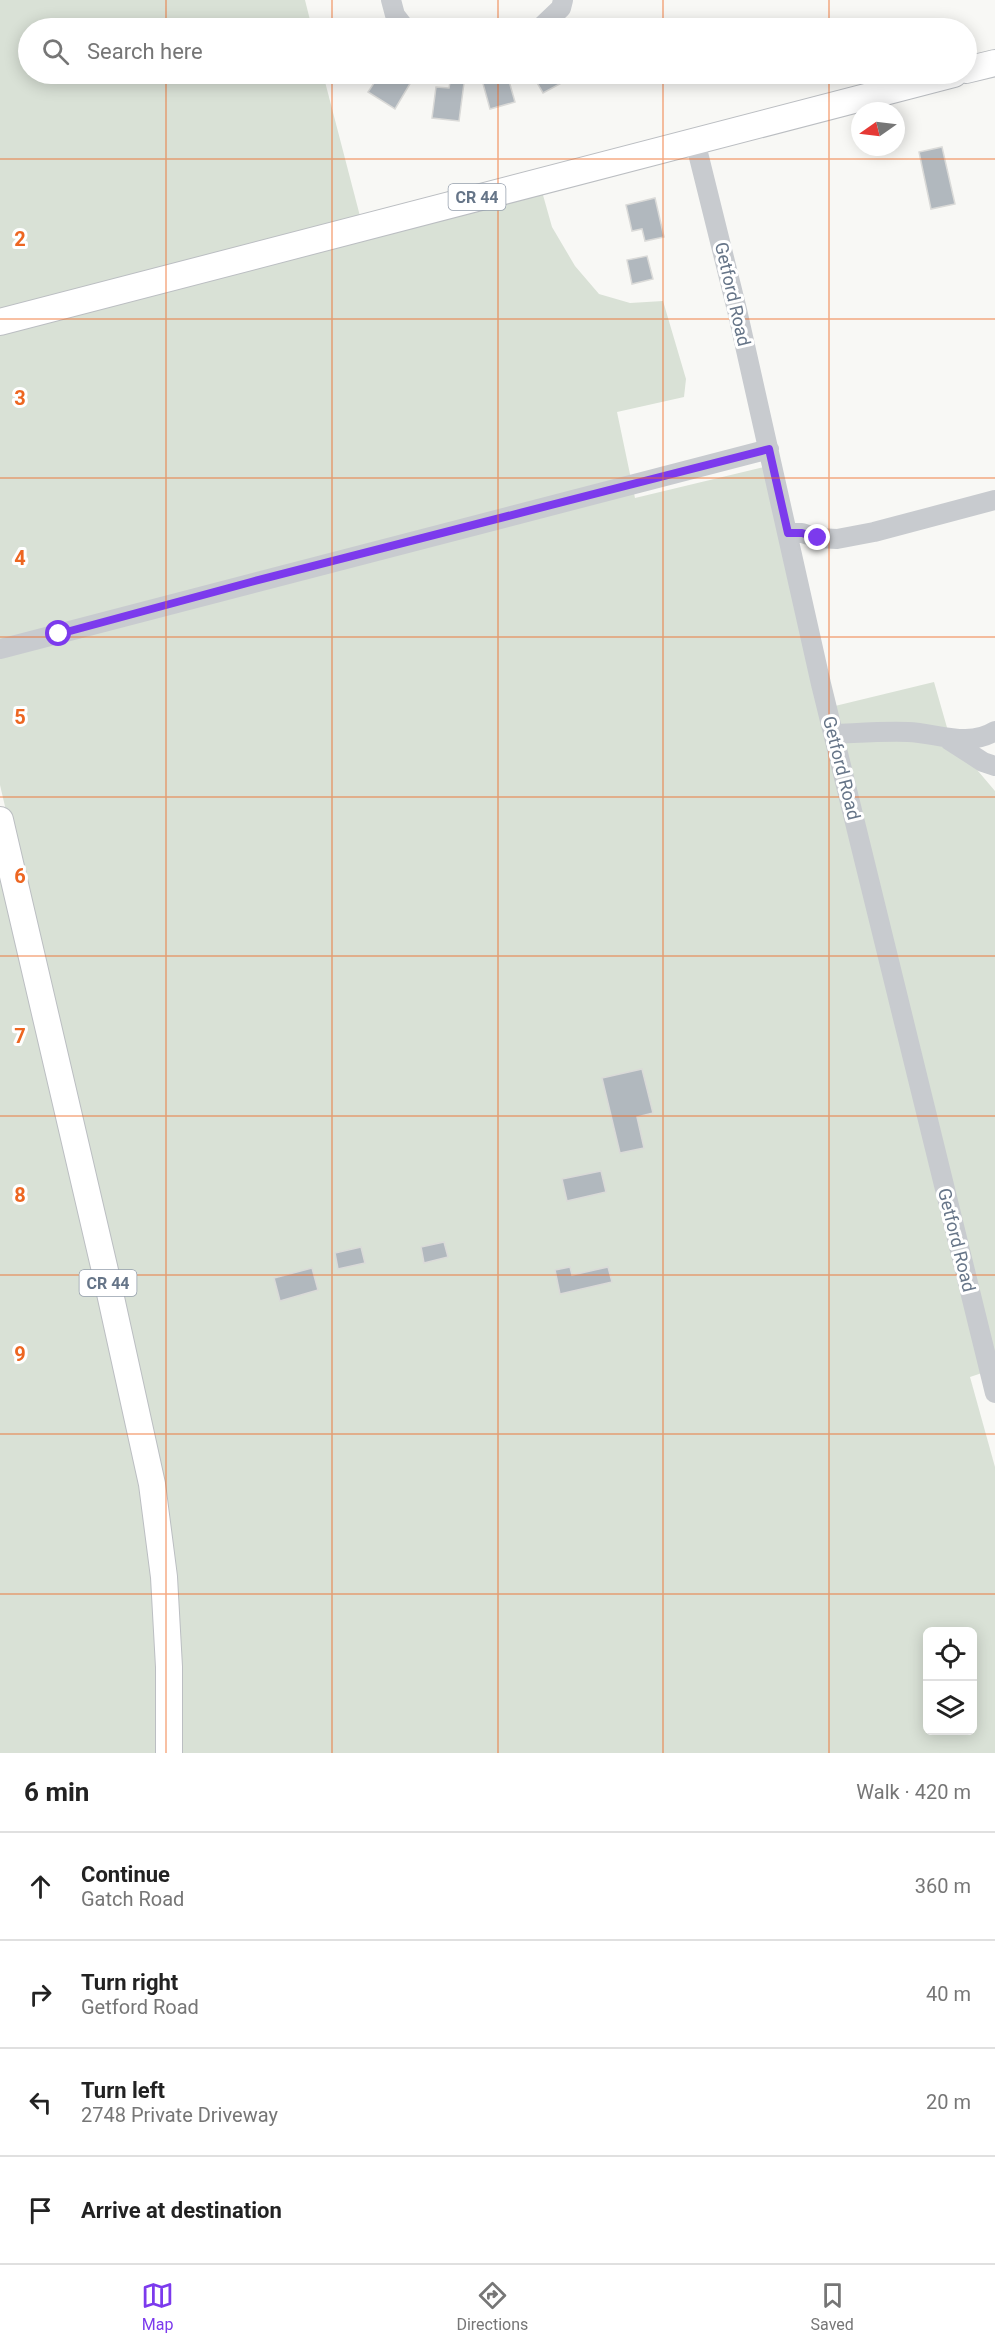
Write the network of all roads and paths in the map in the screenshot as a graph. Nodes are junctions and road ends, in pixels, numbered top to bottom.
1 (391, 0) edge
2 (563, 0) edge
3 (397, 18) edge
4 (550, 18) edge
5 (995, 63) edge
6 (977, 67) edge
7 (915, 84) edge
8 (695, 141) junction
9 (0, 322) edge
10 (769, 449) junction
11 (995, 500) edge
12 (788, 533) junction
13 (0, 649) edge
14 (995, 731) edge
15 (834, 734) junction
16 (949, 740) junction
17 (995, 766) edge
18 (0, 820) edge
19 (995, 1393) edge
20 (169, 1753) edge

1 - 3 street
2 - 4 street
5 - 6 main road
7 - 8 main road, CR 44
8 - 9 main road, CR 44
8 - 10 street, Getford Road
10 - 12 street, Getford Road
10 - 13 street
11 - 12 street
12 - 15 street, Getford Road
14 - 16 street
15 - 16 street
15 - 19 street, Getford Road
16 - 17 street
18 - 20 main road, CR 44

